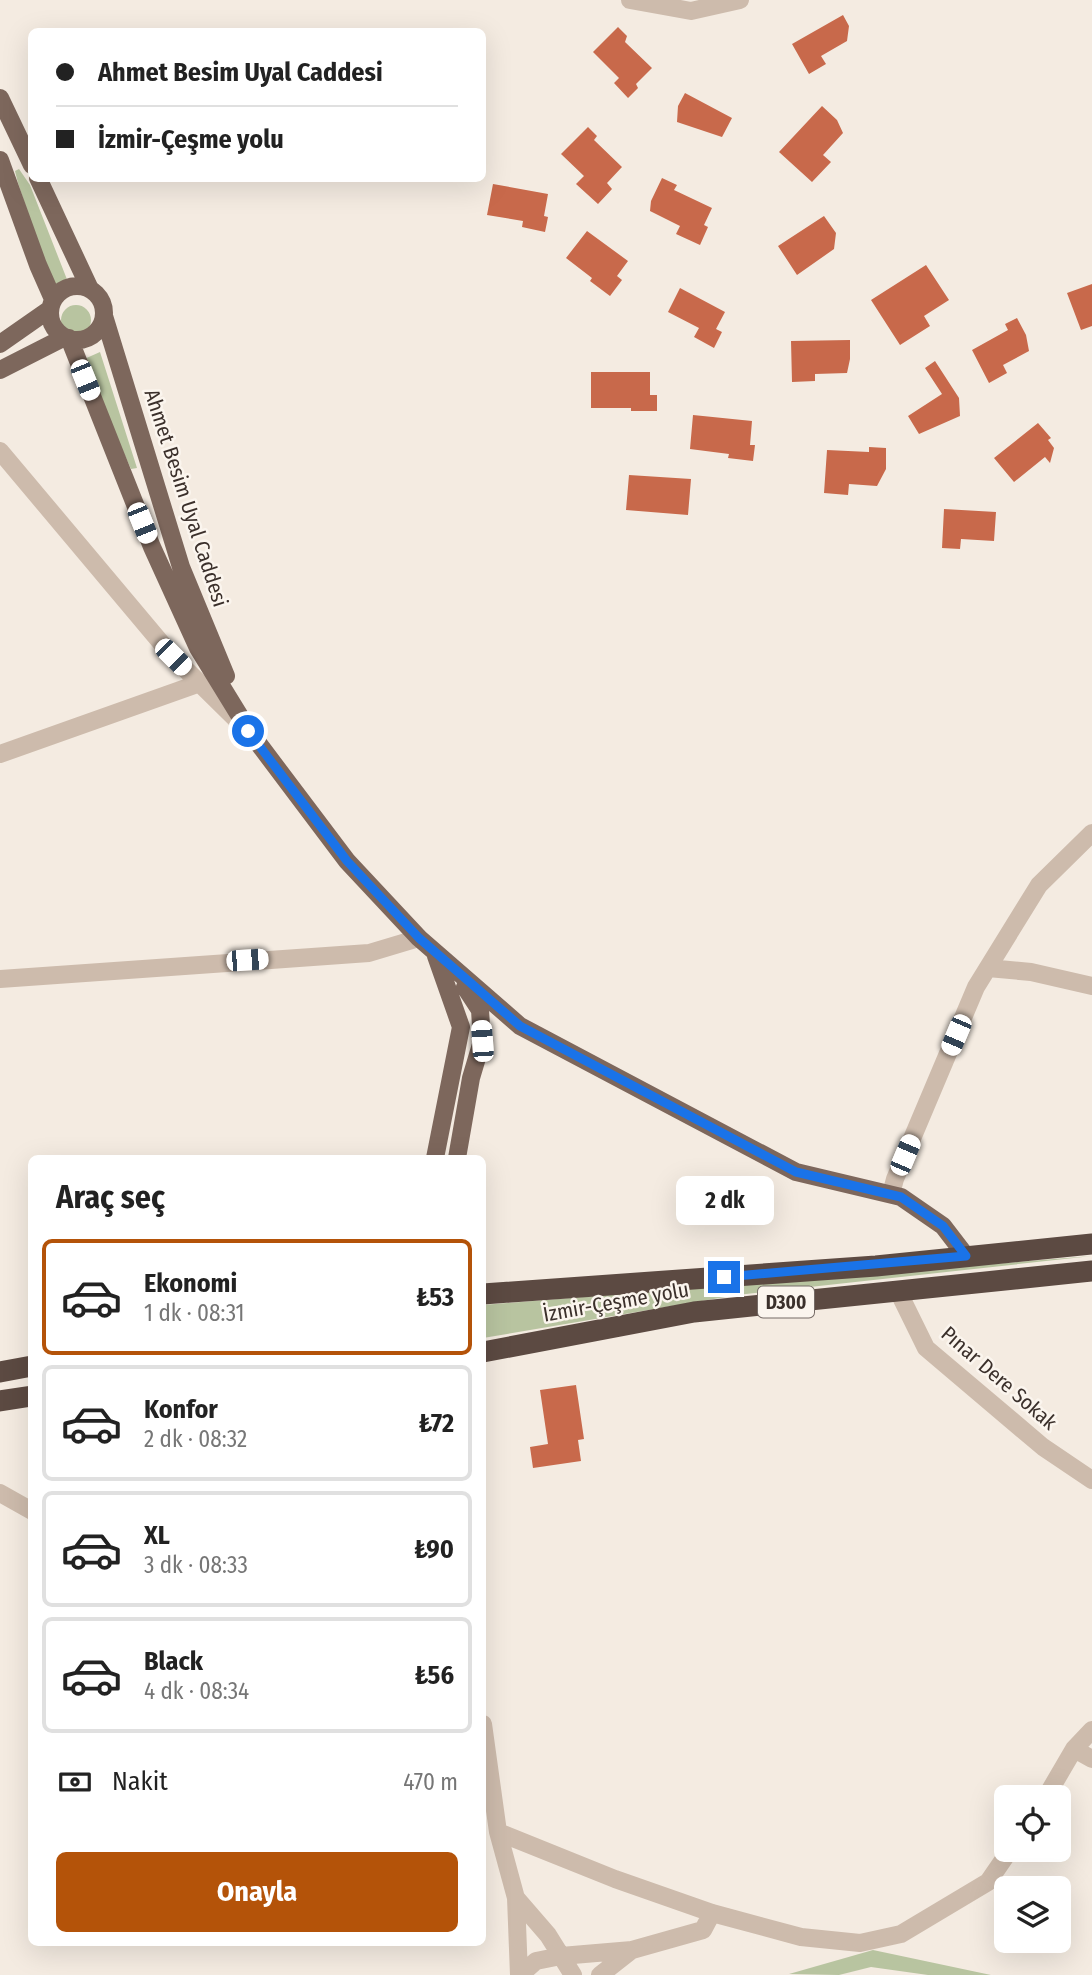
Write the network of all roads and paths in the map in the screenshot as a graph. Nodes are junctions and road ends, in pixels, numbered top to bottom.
1 (631, 0) edge
2 (740, 0) edge
3 (694, 5) edge
4 (0, 98) edge
5 (28, 157) edge
6 (0, 160) edge
7 (40, 182) edge
8 (90, 289) junction
9 (52, 304) junction
10 (104, 316) junction
11 (67, 338) junction
12 (0, 344) edge
13 (0, 370) edge
14 (0, 451) edge
15 (200, 684) junction
16 (248, 731) junction
17 (0, 754) edge
18 (1092, 833) edge
19 (419, 938) junction
20 (435, 953) junction
21 (988, 968) junction
22 (0, 979) edge
23 (1092, 986) edge
24 (436, 1155) edge
25 (458, 1155) edge
26 (891, 1194) junction
27 (1092, 1244) edge
28 (966, 1256) junction
29 (1092, 1271) edge
30 (898, 1291) junction
31 (486, 1293) edge
32 (486, 1351) edge
33 (28, 1367) edge
34 (0, 1372) edge
35 (28, 1396) edge
36 (0, 1401) edge
37 (1092, 1480) edge
38 (0, 1493) edge
39 (28, 1509) edge
40 (1092, 1730) edge
41 (1074, 1749) junction
42 (1092, 1759) edge
43 (486, 1763) edge
44 (1053, 1785) edge
45 (498, 1832) junction
46 (1002, 1862) edge
47 (516, 1898) junction
48 (712, 1913) junction
49 (632, 1950) junction
50 (561, 1956) junction
51 (520, 1975) edge
52 (573, 1975) edge
53 (600, 1975) edge

1 - 3 street
2 - 3 street
4 - 5 main road
6 - 9 main road
7 - 8 main road
8 - 9 main road
8 - 10 main road
9 - 11 main road
9 - 12 main road
10 - 11 main road
10 - 16 main road, Ahmet Besim Uyal Caddesi
11 - 13 main road
11 - 16 main road, Ahmet Besim Uyal Caddesi
14 - 15 street
15 - 16 street
15 - 17 street
16 - 19 main road, Ahmet Besim Uyal Caddesi
18 - 21 street
19 - 20 main road, Ahmet Besim Uyal Caddesi
19 - 22 street
20 - 24 main road
20 - 25 main road
20 - 26 main road
21 - 23 street
21 - 26 street
26 - 28 main road
27 - 28 highway, İzmir-Çeşme yolu / D300
28 - 31 highway, İzmir-Çeşme yolu / D300
29 - 30 highway, İzmir-Çeşme yolu / D300
30 - 32 highway, İzmir-Çeşme yolu / D300
30 - 37 street, Pınar Dere Sokak
33 - 34 highway
35 - 36 highway
38 - 39 street
40 - 41 street
41 - 42 street
41 - 44 street
43 - 45 street
45 - 47 street
45 - 48 street
46 - 48 street
47 - 50 street
47 - 51 street
48 - 49 street
49 - 50 street
49 - 53 street
50 - 51 street
50 - 52 street

